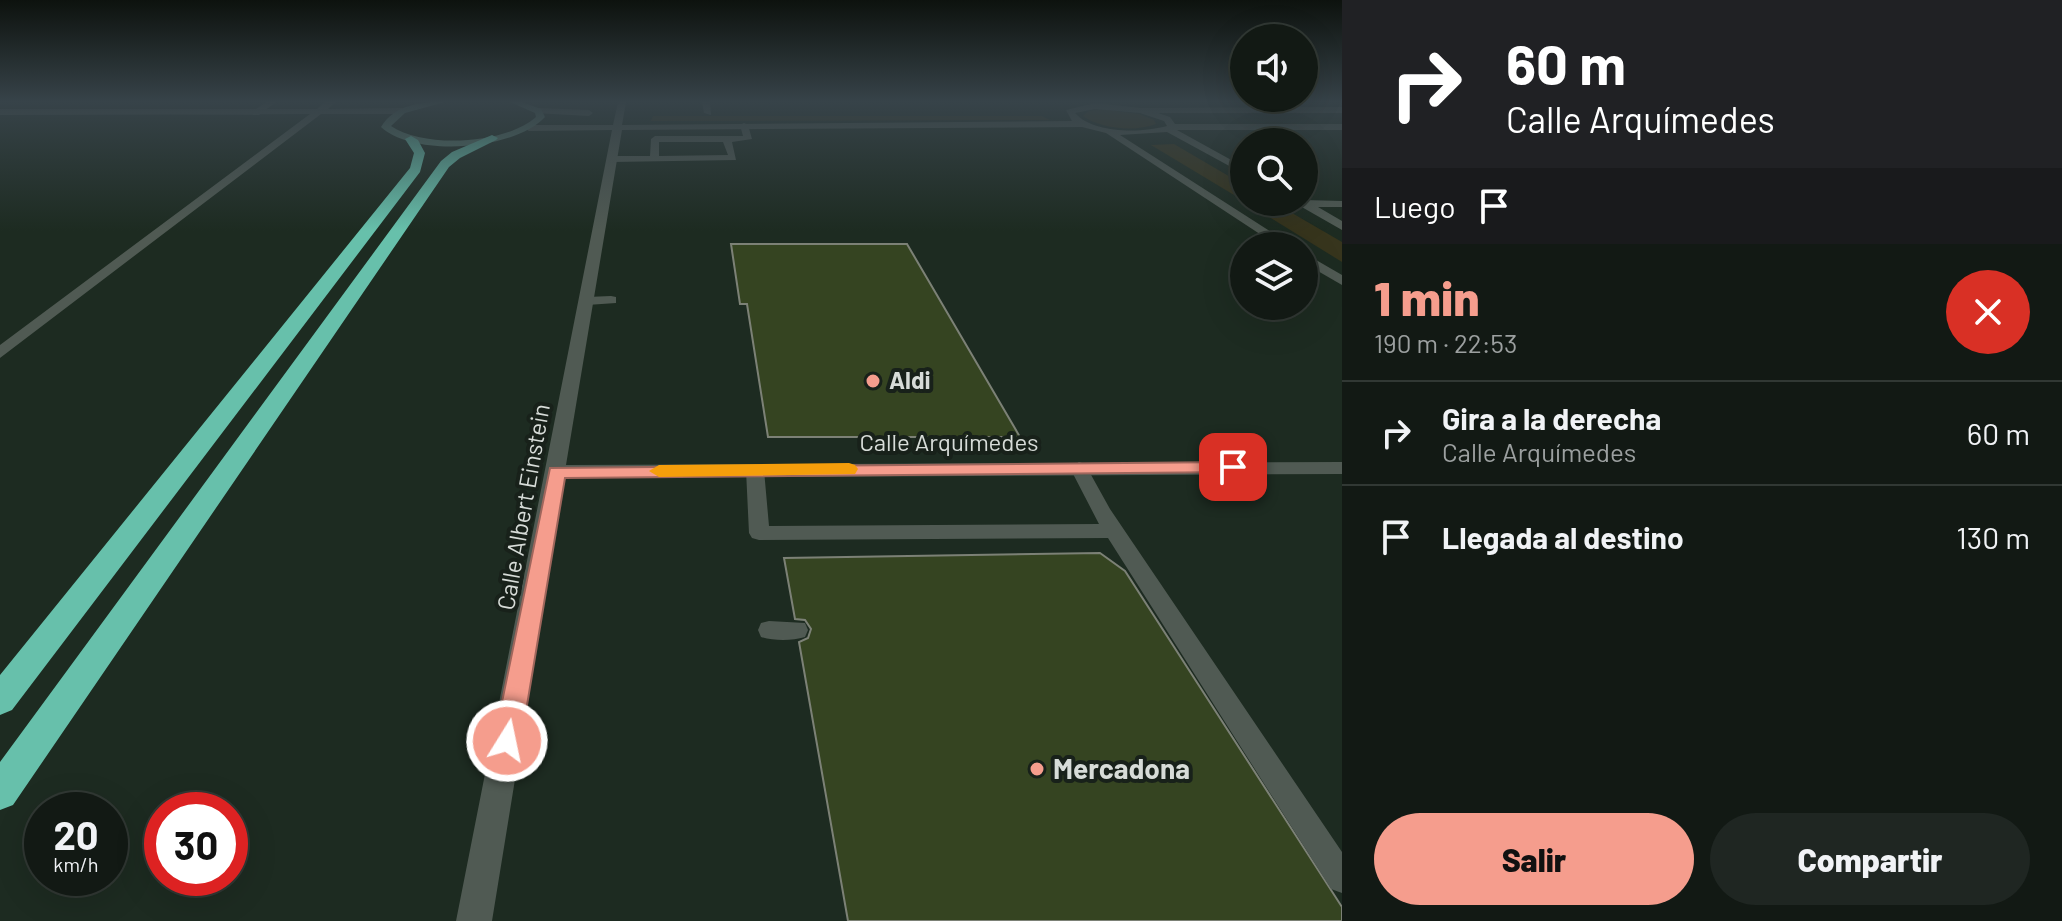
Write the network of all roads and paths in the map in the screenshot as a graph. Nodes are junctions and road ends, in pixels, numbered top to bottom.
1 (282, 145) edge
2 (416, 145) edge
3 (477, 145) edge
4 (616, 145) edge
5 (655, 145) edge
6 (729, 145) edge
7 (1129, 145) edge
8 (1199, 145) edge
9 (612, 159) junction
10 (654, 159) junction
11 (1230, 163) edge
12 (1318, 203) edge
13 (1342, 204) edge
14 (1318, 213) edge
15 (1342, 226) edge
16 (1265, 232) edge
17 (1318, 266) edge
18 (1342, 281) edge
19 (611, 300) dead end
20 (587, 301) junction
21 (0, 353) edge
22 (1079, 468) junction
23 (1342, 468) edge
24 (755, 470) junction
25 (557, 472) junction
26 (1114, 531) junction
27 (769, 630) dead end
28 (797, 630) dead end
29 (0, 700) edge
30 (0, 792) edge
31 (1342, 878) edge
32 (474, 921) edge

1 - 21 street
2 - 29 highway
3 - 30 highway
4 - 9 street, Calle Albert Einstein
5 - 10 lane
6 - 10 lane
7 - 16 street
8 - 11 street
9 - 10 lane
9 - 20 street, Calle Albert Einstein
12 - 13 street
14 - 15 street
17 - 18 street
19 - 20 lane
20 - 25 street, Calle Albert Einstein
22 - 23 street, Calle Arquímedes
22 - 24 street, Calle Arquímedes
22 - 26 lane
24 - 25 street, Calle Arquímedes
24 - 26 lane
25 - 32 street, Calle Albert Einstein
26 - 31 lane
27 - 28 lane

